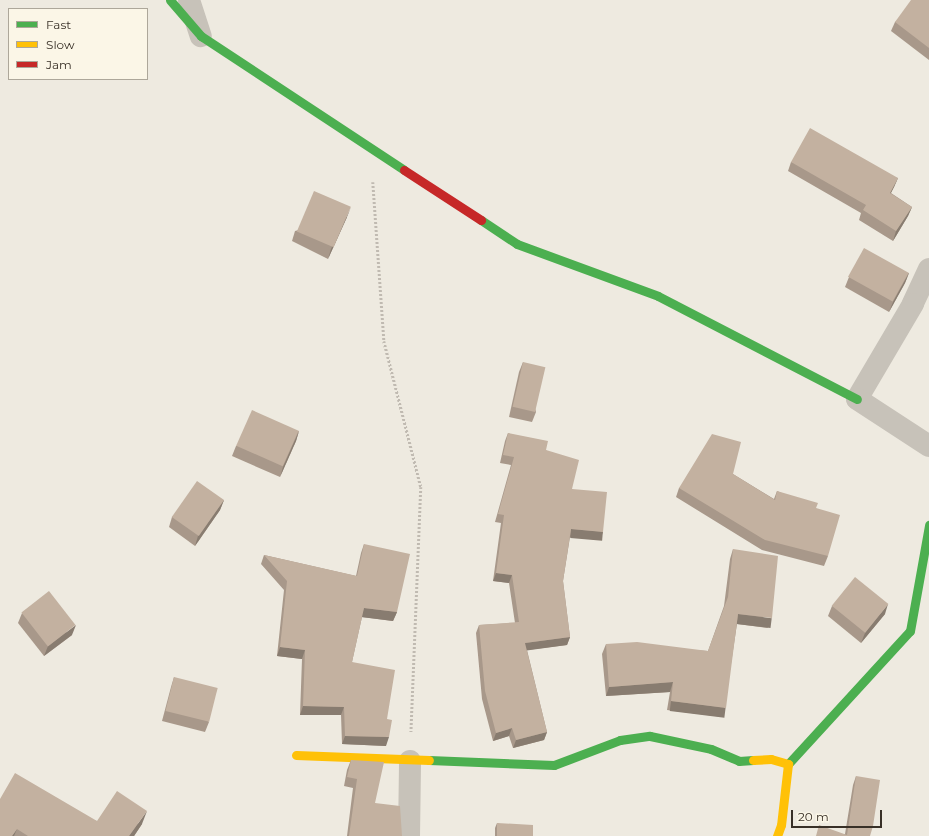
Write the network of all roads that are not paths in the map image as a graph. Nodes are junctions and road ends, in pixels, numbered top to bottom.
1 (170, 0) edge
2 (189, 0) edge
3 (201, 36) junction
4 (929, 269) edge
5 (857, 399) junction
6 (929, 446) edge
7 (929, 525) edge
8 (296, 755) dead end
9 (410, 761) junction
10 (788, 764) junction
11 (408, 836) edge
12 (777, 836) edge

1 - 3 street
2 - 3 street
3 - 5 street
4 - 5 street
5 - 6 street
7 - 10 street
8 - 9 street
9 - 10 street
9 - 11 street
10 - 12 street

